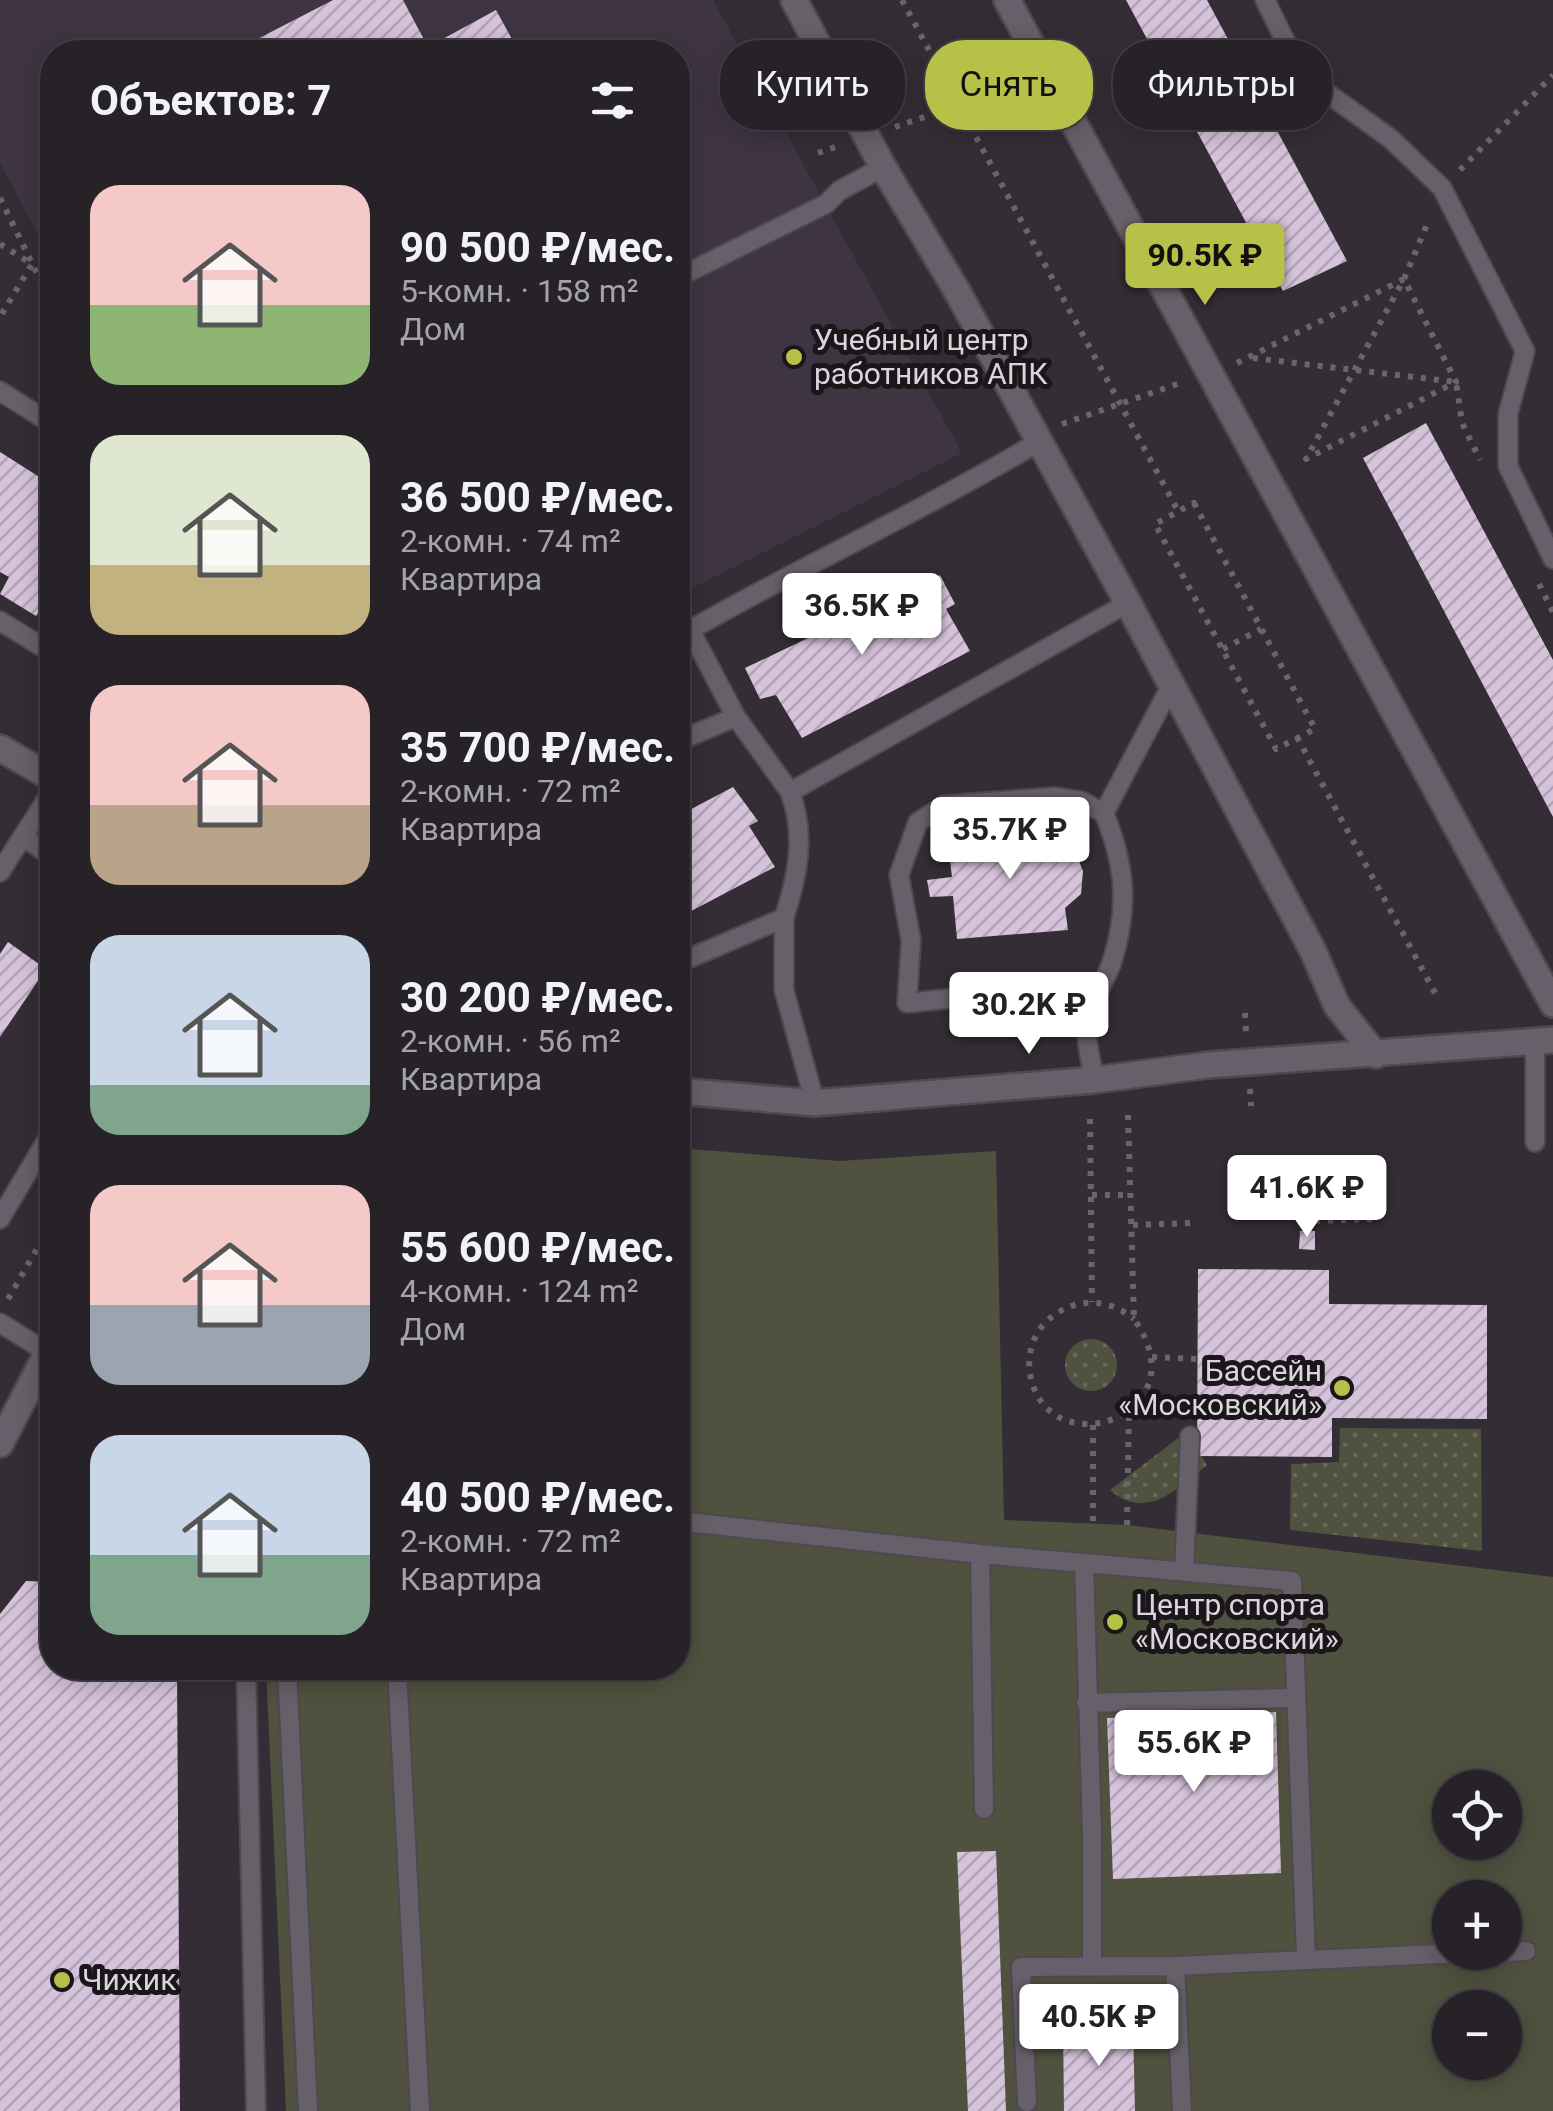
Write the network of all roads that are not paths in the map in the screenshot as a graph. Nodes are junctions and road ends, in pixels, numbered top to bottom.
1 (794, 0) edge
2 (1006, 0) edge
3 (1265, 0) edge
4 (883, 167) junction
5 (690, 272) edge
6 (0, 391) edge
7 (40, 416) edge
8 (1040, 441) junction
9 (1553, 559) edge
10 (1128, 604) junction
11 (0, 621) edge
12 (40, 646) edge
13 (1172, 684) junction
14 (736, 717) junction
15 (690, 736) edge
16 (0, 748) edge
17 (40, 771) edge
18 (790, 792) junction
19 (40, 810) edge
20 (1104, 813) junction
21 (23, 836) junction
22 (40, 848) edge
23 (0, 872) edge
24 (784, 918) junction
25 (690, 958) edge
26 (1100, 983) junction
27 (1553, 1004) edge
28 (1544, 1040) edge
29 (1376, 1055) junction
30 (1094, 1080) junction
31 (690, 1092) edge
32 (816, 1103) junction
33 (1535, 1142) dead end
34 (40, 1151) edge
35 (0, 1219) edge
36 (0, 1323) edge
37 (40, 1344) edge
38 (40, 1370) edge
39 (1190, 1436) dead end
40 (0, 1444) edge
41 (690, 1522) edge
42 (980, 1554) junction
43 (1084, 1564) junction
44 (1184, 1572) junction
45 (246, 1680) edge
46 (288, 1680) edge
47 (398, 1680) edge
48 (1296, 1698) junction
49 (1086, 1703) junction
50 (984, 1810) dead end
51 (1522, 1951) edge
52 (1526, 1951) dead end
53 (1432, 1954) edge
54 (1306, 1958) junction
55 (1092, 1966) junction
56 (1175, 1966) junction
57 (1027, 2102) dead end
58 (256, 2111) edge
59 (308, 2111) edge
60 (420, 2111) edge
61 (1182, 2111) edge

1 - 4 street
2 - 27 street
3 - 9 lane
4 - 5 lane
4 - 8 street
6 - 7 lane
8 - 10 street
8 - 14 lane
10 - 13 street
10 - 18 lane
11 - 12 lane
13 - 20 lane
13 - 29 street
14 - 15 lane
14 - 18 lane
16 - 17 street
18 - 24 lane
19 - 21 lane
20 - 26 lane
20 - 26 lane
21 - 22 lane
21 - 23 lane
24 - 25 lane
24 - 32 lane
26 - 30 lane
28 - 29 street
28 - 33 lane
29 - 30 street
30 - 32 street
31 - 32 street
34 - 35 lane
36 - 37 lane
38 - 40 street
39 - 44 lane
41 - 42 lane
42 - 43 lane
42 - 50 lane
43 - 44 lane
43 - 49 lane
44 - 48 lane
45 - 58 lane
46 - 59 lane
47 - 60 lane
48 - 49 lane
48 - 54 lane
49 - 55 lane
51 - 52 lane
53 - 54 lane
54 - 56 lane
55 - 56 lane
55 - 57 lane
56 - 61 lane

